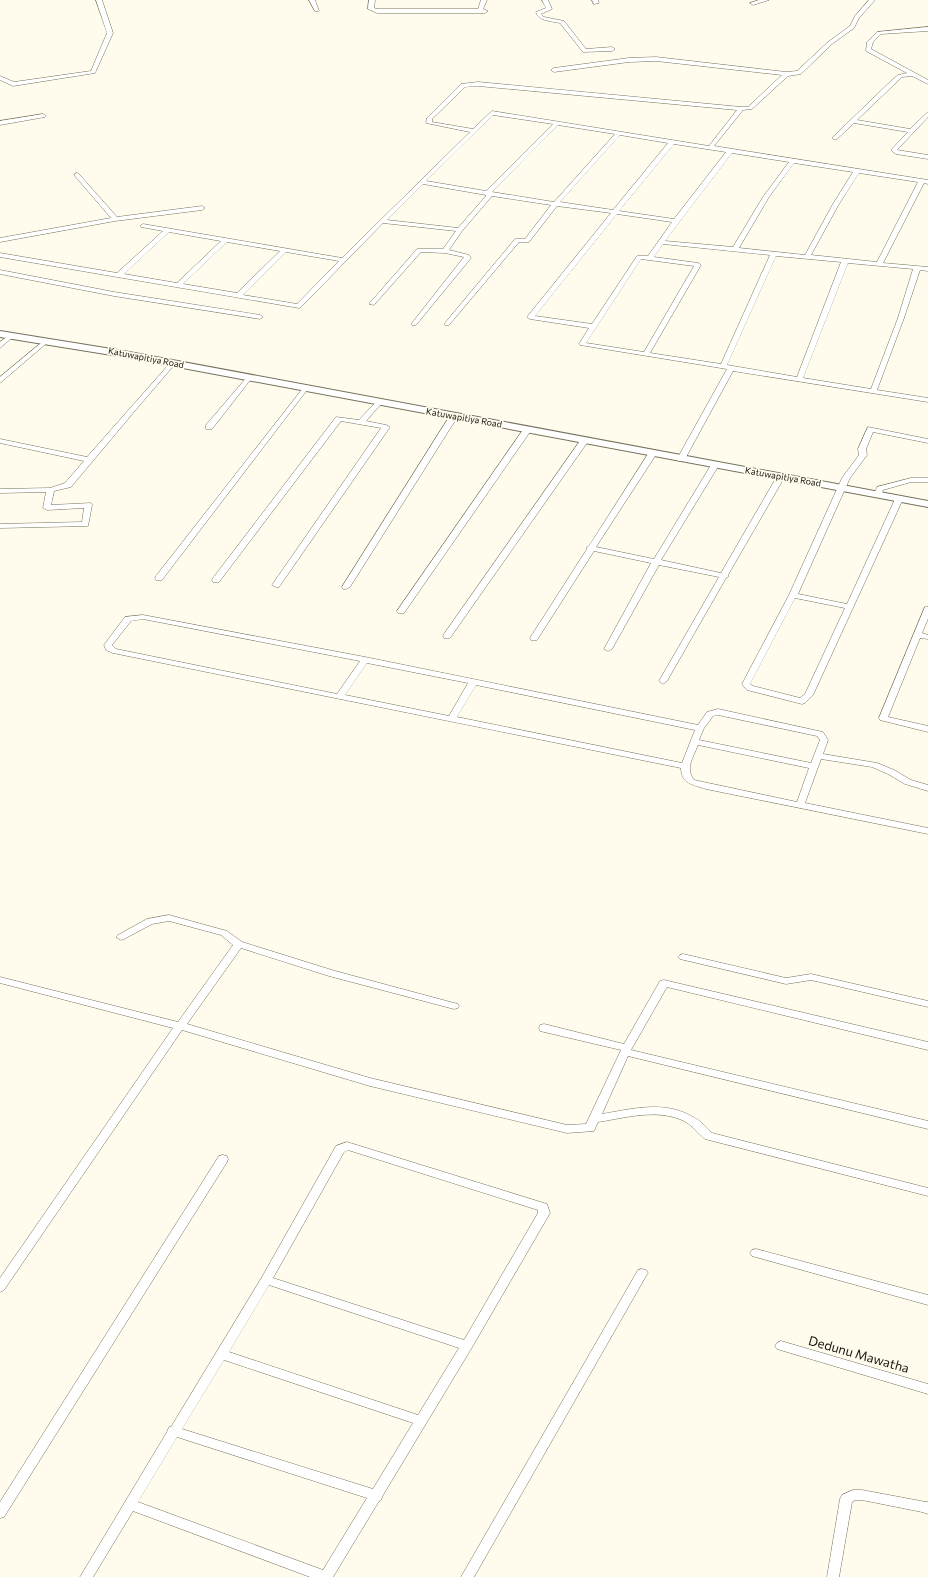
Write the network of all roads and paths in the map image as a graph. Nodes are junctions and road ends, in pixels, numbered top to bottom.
1 (99, 0) edge
2 (312, 0) edge
3 (372, 0) edge
4 (484, 0) edge
5 (545, 0) edge
6 (766, 0) edge
7 (872, 0) edge
8 (753, 3) dead end
9 (317, 10) dead end
10 (928, 29) edge
11 (612, 49) dead end
12 (554, 70) dead end
13 (786, 74) junction
14 (913, 74) junction
15 (0, 78) edge
16 (928, 82) edge
17 (741, 109) junction
18 (928, 114) edge
19 (43, 116) dead end
20 (854, 121) junction
21 (0, 123) edge
22 (556, 124) junction
23 (475, 131) junction
24 (910, 131) junction
25 (618, 134) junction
26 (835, 138) dead end
27 (672, 142) junction
28 (710, 148) junction
29 (730, 151) junction
30 (928, 157) edge
31 (792, 161) junction
32 (857, 171) junction
33 (77, 175) dead end
34 (925, 181) edge
35 (422, 182) junction
36 (489, 192) junction
37 (555, 204) junction
38 (202, 208) dead end
39 (616, 212) junction
40 (115, 219) junction
41 (382, 221) junction
42 (676, 221) junction
43 (143, 226) dead end
44 (168, 230) junction
45 (460, 230) junction
46 (0, 240) edge
47 (226, 240) junction
48 (661, 242) junction
49 (285, 250) junction
50 (735, 250) junction
51 (445, 251) junction
52 (0, 254) edge
53 (774, 254) junction
54 (807, 257) junction
55 (649, 259) junction
56 (344, 260) junction
57 (845, 261) junction
58 (879, 264) junction
59 (917, 268) junction
60 (928, 269) edge
61 (0, 272) edge
62 (119, 275) junction
63 (179, 285) junction
64 (238, 296) junction
65 (372, 304) dead end
66 (260, 317) dead end
67 (414, 324) dead end
68 (447, 324) dead end
69 (592, 326) junction
70 (0, 334) edge
71 (11, 336) junction
72 (46, 341) junction
73 (0, 346) edge
74 (646, 354) junction
75 (173, 363) junction
76 (723, 367) junction
77 (731, 368) junction
78 (249, 378) junction
79 (799, 380) junction
80 (0, 381) edge
81 (305, 389) junction
82 (873, 392) junction
83 (928, 400) edge
84 (379, 402) junction
85 (454, 416) junction
86 (361, 423) junction
87 (209, 427) dead end
88 (528, 429) junction
89 (585, 440) junction
90 (0, 441) edge
91 (928, 441) edge
92 (653, 453) junction
93 (681, 459) junction
94 (89, 460) junction
95 (715, 465) junction
96 (780, 478) junction
97 (928, 480) edge
98 (842, 488) junction
99 (50, 490) junction
100 (0, 491) edge
101 (878, 495) junction
102 (899, 499) junction
103 (928, 504) edge
104 (0, 526) edge
105 (590, 548) junction
106 (656, 562) junction
107 (725, 576) junction
108 (159, 578) dead end
109 (216, 580) dead end
110 (276, 585) dead end
111 (346, 587) dead end
112 (793, 594) junction
113 (850, 607) junction
114 (928, 610) edge
115 (401, 611) dead end
116 (918, 635) junction
117 (447, 636) dead end
118 (928, 637) edge
119 (534, 638) dead end
120 (608, 648) dead end
121 (365, 660) junction
122 (663, 681) dead end
123 (473, 682) junction
124 (340, 696) junction
125 (452, 718) junction
126 (700, 728) junction
127 (928, 729) edge
128 (694, 742) junction
129 (818, 756) junction
130 (686, 766) junction
131 (814, 766) junction
132 (928, 788) edge
133 (800, 805) junction
134 (928, 831) edge
135 (121, 937) dead end
136 (239, 944) junction
137 (683, 957) dead end
138 (0, 980) edge
139 (928, 1004) edge
140 (454, 1006) dead end
141 (180, 1026) junction
142 (544, 1028) dead end
143 (928, 1046) edge
144 (626, 1050) junction
145 (595, 1119) junction
146 (928, 1125) edge
147 (223, 1159) dead end
148 (928, 1192) edge
149 (756, 1253) dead end
150 (642, 1273) dead end
151 (266, 1280) junction
152 (0, 1287) edge
153 (928, 1300) edge
154 (467, 1346) junction
155 (781, 1346) dead end
156 (221, 1354) junction
157 (928, 1389) edge
158 (421, 1421) junction
159 (173, 1431) junction
160 (377, 1496) junction
161 (130, 1505) junction
162 (928, 1509) edge
163 (0, 1513) edge
164 (86, 1577) edge
165 (326, 1577) edge
166 (467, 1577) edge
167 (833, 1577) edge

1 - 15 street
2 - 9 street
3 - 4 street
5 - 11 street
6 - 8 street
7 - 13 street
10 - 14 street
12 - 13 street
13 - 17 street
14 - 16 street
14 - 20 street
17 - 23 street
17 - 28 street
18 - 24 street
19 - 21 street
20 - 24 street
20 - 26 street
22 - 23 street
22 - 25 street
22 - 36 street
23 - 35 street
24 - 30 street
25 - 27 street
25 - 37 street
27 - 28 street
27 - 39 street
28 - 29 street
29 - 31 street
29 - 42 street
31 - 32 street
31 - 50 street
32 - 34 street
32 - 54 street
33 - 40 street
34 - 58 street
35 - 36 street
35 - 41 street
36 - 37 street
36 - 45 street
37 - 39 street
37 - 68 street
38 - 40 street
39 - 42 street
39 - 69 street
40 - 46 street
41 - 45 street
41 - 56 street
42 - 48 street
43 - 44 street
44 - 47 street
44 - 62 street
45 - 51 street
47 - 49 street
47 - 63 street
48 - 50 street
48 - 55 street
49 - 56 street
49 - 64 street
50 - 53 street
51 - 65 street
51 - 67 street
52 - 62 street
53 - 54 street
53 - 76 street
54 - 57 street
55 - 69 street
55 - 74 street
56 - 64 street
57 - 58 street
57 - 79 street
58 - 59 street
59 - 60 street
59 - 82 street
61 - 66 street
62 - 63 street
63 - 64 street
69 - 74 street
70 - 71 street, Katuwapitiya Road
71 - 72 street, Katuwapitiya Road
71 - 73 street
72 - 75 street, Katuwapitiya Road
72 - 80 street
74 - 76 street
75 - 78 street, Katuwapitiya Road
75 - 94 street
76 - 77 street
77 - 79 street
77 - 93 street
78 - 81 street, Katuwapitiya Road
78 - 87 street
79 - 82 street
81 - 84 street, Katuwapitiya Road
81 - 108 street
82 - 83 street
84 - 85 street, Katuwapitiya Road
84 - 86 street
85 - 88 street, Katuwapitiya Road
85 - 111 street
86 - 109 street
86 - 110 street
88 - 89 street, Katuwapitiya Road
88 - 115 street
89 - 92 street, Katuwapitiya Road
89 - 117 street
90 - 94 street
91 - 98 street
92 - 93 street, Katuwapitiya Road
92 - 105 street
93 - 95 street, Katuwapitiya Road
94 - 99 street
95 - 96 street, Katuwapitiya Road
95 - 106 street
96 - 98 street, Katuwapitiya Road
96 - 107 street
97 - 101 street
98 - 101 street, Katuwapitiya Road
98 - 112 street
99 - 100 street
99 - 104 street
101 - 102 street, Katuwapitiya Road
102 - 103 street, Katuwapitiya Road
102 - 113 street
105 - 106 street
105 - 119 street
106 - 107 street
106 - 120 street
107 - 122 street
112 - 113 street
112 - 113 street
114 - 116 street
116 - 118 street
116 - 127 street
121 - 123 street
121 - 124 street
121 - 124 street
123 - 125 street
123 - 126 street
124 - 125 street
125 - 130 street
126 - 128 street
126 - 129 street
128 - 130 street
128 - 131 street
129 - 131 street
129 - 132 street
130 - 133 street
131 - 133 street
133 - 134 street
135 - 136 street
136 - 140 street
136 - 141 street
137 - 139 street
138 - 141 street
141 - 145 street
141 - 152 street
142 - 144 street
143 - 144 street
144 - 145 street
144 - 146 street
145 - 148 street
147 - 163 street
149 - 153 street
150 - 166 street
151 - 154 street
151 - 154 street
151 - 156 street
154 - 158 street
155 - 157 street, Dedunu Mawatha
156 - 158 street
156 - 159 street
158 - 160 street
159 - 160 street
159 - 161 street
160 - 165 street
161 - 164 street
161 - 165 street
162 - 167 street

